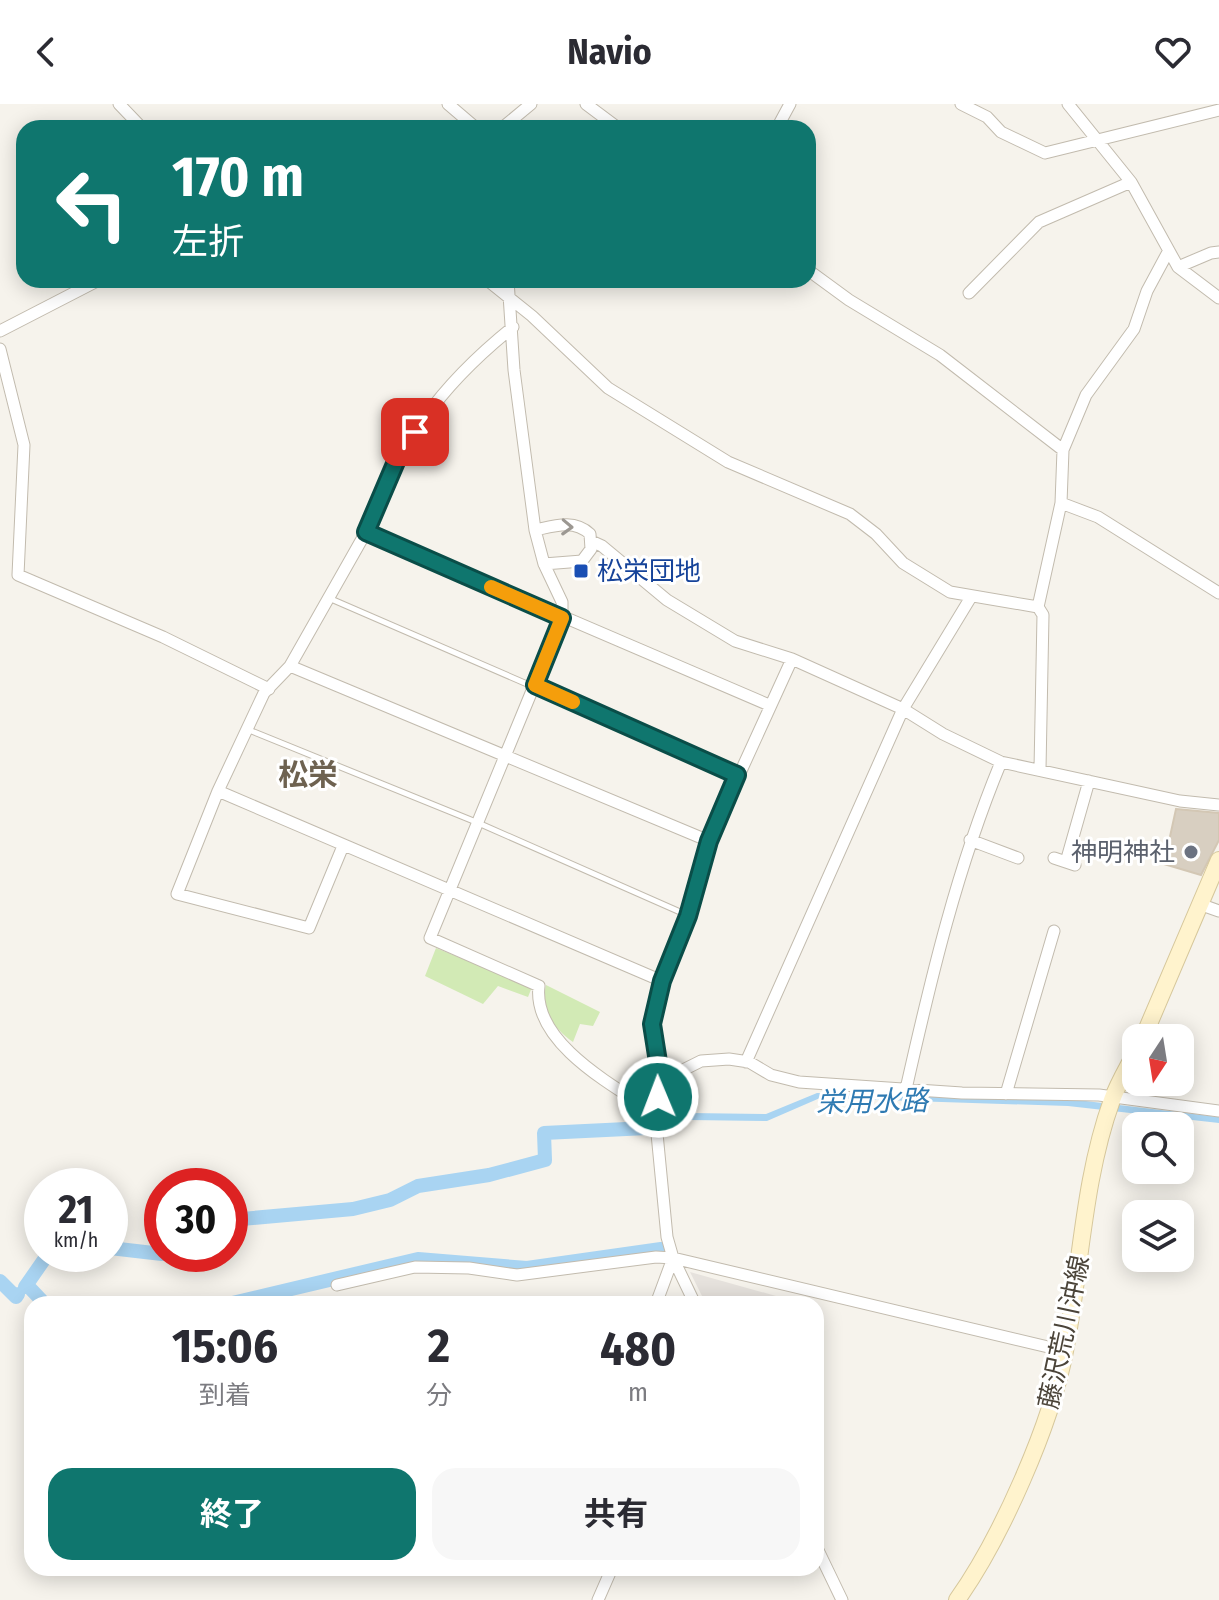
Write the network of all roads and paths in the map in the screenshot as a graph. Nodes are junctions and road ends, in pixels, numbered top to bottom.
1 (119, 104) edge
2 (448, 104) edge
3 (531, 104) edge
4 (586, 104) edge
5 (961, 104) edge
6 (1068, 104) edge
7 (1219, 110) edge
8 (134, 120) edge
9 (467, 120) edge
10 (512, 120) edge
11 (607, 120) edge
12 (1099, 142) junction
13 (1131, 182) junction
14 (1168, 252) junction
15 (1219, 252) edge
16 (1178, 267) junction
17 (816, 276) edge
18 (83, 288) edge
19 (497, 288) edge
20 (509, 288) edge
21 (969, 293) dead end
22 (510, 298) junction
23 (1219, 298) edge
24 (513, 327) junction
25 (0, 331) edge
26 (0, 349) edge
27 (1063, 450) junction
28 (1061, 503) junction
29 (535, 530) junction
30 (366, 532) junction
31 (591, 541) junction
32 (544, 564) junction
33 (1219, 593) edge
34 (971, 597) junction
35 (329, 598) junction
36 (1038, 607) junction
37 (562, 618) junction
38 (792, 659) junction
39 (290, 666) junction
40 (535, 685) junction
41 (269, 689) junction
42 (769, 705) junction
43 (903, 709) junction
44 (249, 730) junction
45 (505, 754) junction
46 (1001, 762) junction
47 (1040, 769) junction
48 (737, 775) junction
49 (1089, 781) junction
50 (218, 791) junction
51 (1219, 805) edge
52 (476, 822) junction
53 (970, 840) junction
54 (709, 841) junction
55 (343, 846) junction
56 (1018, 858) dead end
57 (1054, 858) dead end
58 (1219, 860) edge
59 (448, 889) junction
60 (1202, 905) junction
61 (1219, 911) edge
62 (688, 916) junction
63 (1054, 931) dead end
64 (662, 981) junction
65 (1149, 1024) edge
66 (746, 1062) junction
67 (1122, 1079) edge
68 (661, 1081) junction
69 (906, 1089) junction
70 (1006, 1094) junction
71 (1113, 1097) junction
72 (1219, 1111) edge
73 (655, 1113) junction
74 (673, 1258) junction
75 (337, 1285) dead end
76 (659, 1296) edge
77 (691, 1296) edge
78 (1065, 1351) junction
79 (824, 1563) edge
80 (608, 1576) edge
81 (598, 1600) edge
82 (842, 1600) edge
83 (957, 1600) edge

1 - 8 street
2 - 9 street
3 - 10 street
4 - 11 street
5 - 12 street
6 - 12 street
7 - 12 street
12 - 13 street
13 - 14 street
13 - 21 street
14 - 16 street
14 - 27 street
15 - 16 street
16 - 23 street
17 - 27 street
18 - 25 street
19 - 22 street
20 - 22 street
22 - 24 street
22 - 34 street
24 - 29 street
24 - 30 street
26 - 41 street
27 - 28 street
28 - 33 street
28 - 36 street
29 -> 31 street
29 - 32 street
30 - 35 street
30 - 37 street
31 - 32 street
31 - 38 street
32 - 37 street
34 - 36 street
34 - 43 street
35 - 39 street
35 - 40 lane
36 - 47 street
37 - 40 street
37 - 42 street
38 - 42 street
38 - 43 street
39 - 41 street
39 - 45 street
40 - 45 street
40 - 48 lane
41 - 44 street
42 - 48 street
43 - 46 street
43 - 66 street
44 - 50 street
44 - 52 lane
45 - 52 street
45 - 54 street
46 - 47 street
46 - 53 street
47 - 49 street
48 - 54 street
49 - 51 street
49 - 57 street
50 - 55 street
50 - 55 street
52 - 59 street
52 - 62 lane
53 - 56 street
53 - 69 street
54 - 62 street
55 - 59 street
58 - 60 main road
59 - 64 street
59 - 73 street
60 - 61 street
60 - 65 main road
62 - 64 street
63 - 70 street
64 - 68 street
66 - 68 street
66 - 69 street
67 - 71 main road, 藤沢荒川沖線
68 - 73 street
69 - 70 street
70 - 71 street
71 - 72 street
71 - 78 main road, 藤沢荒川沖線
73 - 74 street
74 - 75 street
74 - 76 street
74 - 77 street
74 - 78 street
78 - 83 main road, 藤沢荒川沖線
79 - 82 street
80 - 81 street

